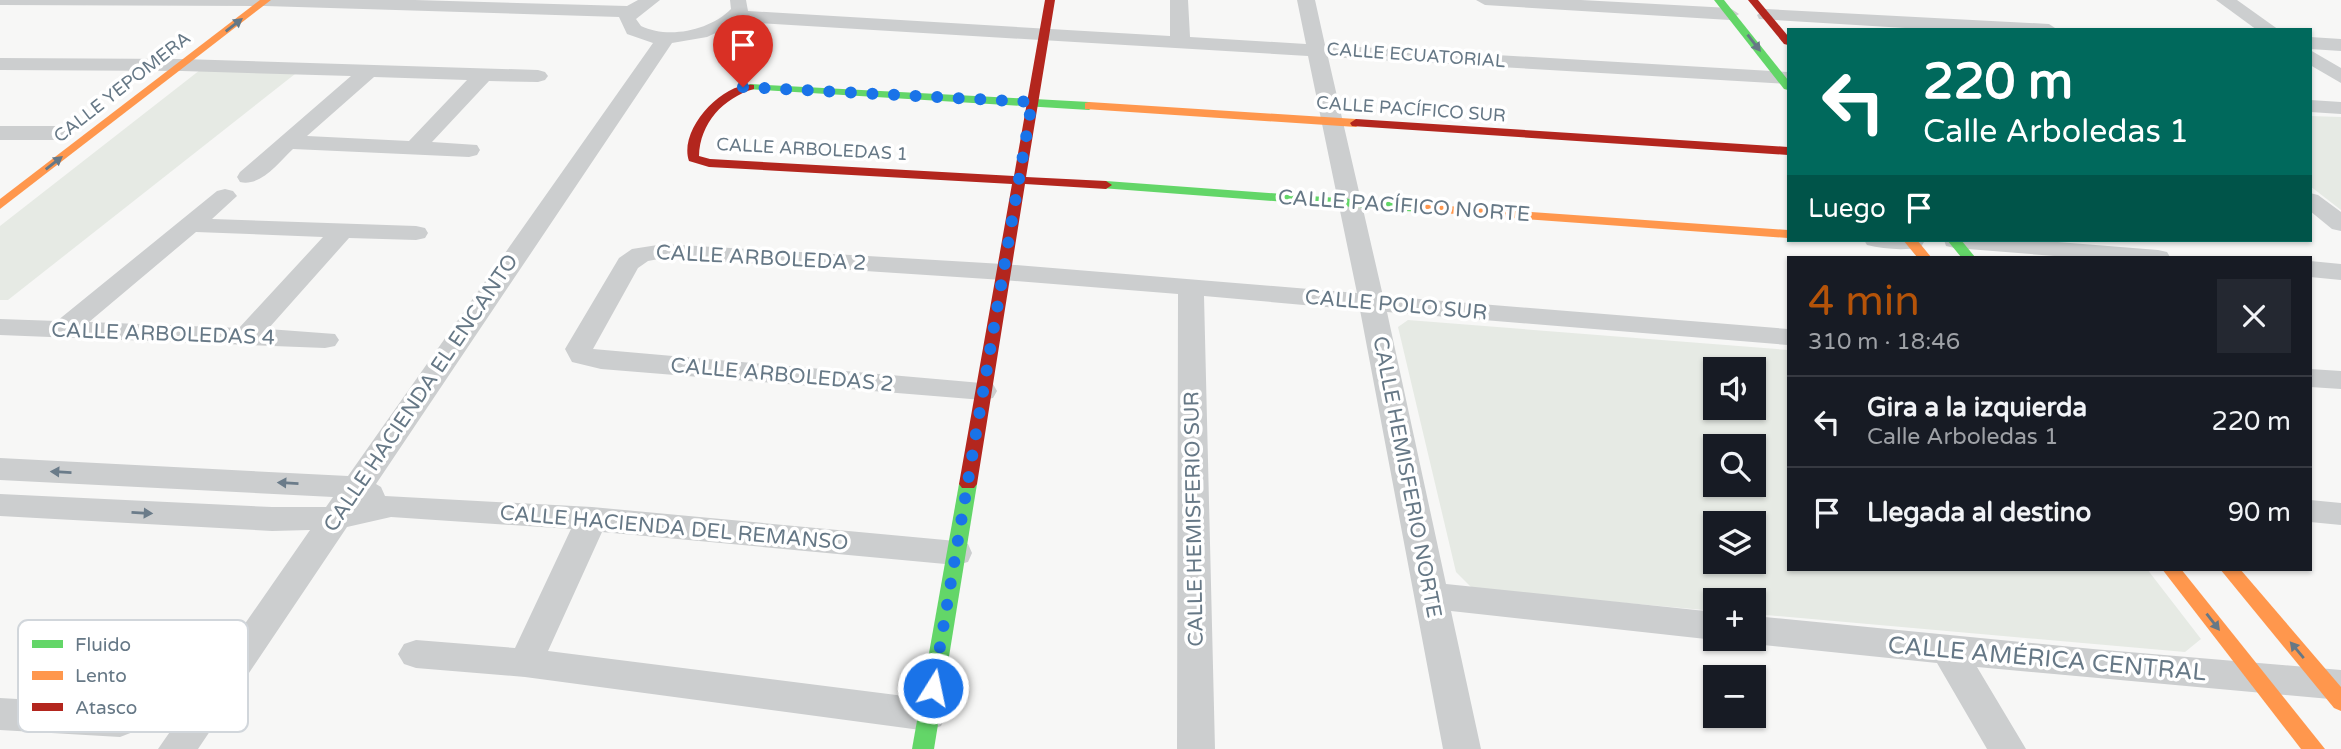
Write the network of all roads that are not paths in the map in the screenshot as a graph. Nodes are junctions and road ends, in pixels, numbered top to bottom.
1 (0, 0) edge
2 (240, 0) edge
3 (650, 0) edge
4 (1049, 0) edge
5 (1179, 0) edge
6 (1306, 0) edge
7 (1485, 0) edge
8 (1753, 0) edge
9 (2225, 0) edge
10 (266, 1) edge
11 (1725, 7) edge
12 (736, 8) edge
13 (631, 12) junction
14 (1766, 15) junction
15 (207, 25) dead end
16 (2011, 28) edge
17 (2267, 28) edge
18 (1044, 32) junction
19 (666, 38) junction
20 (1180, 40) junction
21 (1787, 42) edge
22 (2312, 43) edge
23 (2341, 45) edge
24 (1316, 48) junction
25 (178, 57) junction
26 (2312, 57) edge
27 (0, 64) edge
28 (153, 65) junction
29 (370, 71) junction
30 (484, 74) junction
31 (538, 76) dead end
32 (2341, 77) edge
33 (132, 80) dead end
34 (1786, 81) edge
35 (1032, 102) junction
36 (2312, 106) edge
37 (2341, 108) edge
38 (1332, 123) junction
39 (66, 129) joint
40 (0, 133) edge
41 (290, 142) junction
42 (415, 147) junction
43 (41, 148) dead end
44 (469, 150) dead end
45 (1787, 151) edge
46 (248, 177) dead end
47 (1019, 179) junction
48 (225, 197) dead end
49 (1350, 202) junction
50 (2312, 202) edge
51 (0, 205) edge
52 (2341, 224) edge
53 (189, 225) junction
54 (343, 230) junction
55 (416, 233) dead end
56 (1787, 234) edge
57 (1889, 242) edge
58 (1915, 246) edge
59 (1959, 246) edge
60 (2140, 256) edge
61 (2312, 269) edge
62 (1003, 272) junction
63 (2341, 272) edge
64 (1191, 289) junction
65 (1372, 303) junction
66 (0, 327) edge
67 (63, 330) junction
68 (246, 337) junction
69 (1787, 337) edge
70 (326, 340) dead end
71 (582, 356) joint
72 (2312, 378) edge
73 (2341, 380) edge
74 (983, 391) junction
75 (0, 469) edge
76 (357, 487) junction
77 (0, 505) edge
78 (391, 506) junction
79 (2312, 511) edge
80 (2341, 514) edge
81 (336, 518) junction
82 (592, 519) junction
83 (956, 553) junction
84 (2173, 571) edge
85 (2231, 571) edge
86 (1432, 596) junction
87 (1703, 625) edge
88 (1766, 631) edge
89 (248, 646) edge
90 (1949, 651) junction
91 (416, 654) dead end
92 (525, 663) junction
93 (2258, 678) junction
94 (2336, 691) edge
95 (189, 732) edge
96 (926, 732) edge
97 (177, 749) edge
98 (1196, 749) edge
99 (1462, 749) edge
100 (2007, 749) edge
101 (2314, 749) edge

1 - 2 street
2 - 10 street
2 - 15 street, CALLE YEPOMERA
3 - 13 street
4 - 18 street
5 - 20 street
6 - 24 street, CALLE HEMISFERIO NORTE
7 - 11 street
8 - 14 street
9 - 17 street
10 - 13 street
25 -> 10 street, CALLE YEPOMERA
11 -> 34 street
12 - 18 street, CALLE ECUATORIAL
12 - 19 street
13 - 19 street
14 - 16 street
14 - 21 street
18 - 20 street, CALLE ECUATORIAL
18 - 35 street
19 - 76 street, CALLE HACIENDA EL ENCANTO
20 - 24 street, CALLE ECUATORIAL
22 - 23 street
24 - 34 street, CALLE ECUATORIAL
24 - 38 street, CALLE HEMISFERIO NORTE
25 - 28 street
25 - 29 street
51 -> 25 street, CALLE YEPOMERA
26 - 32 street
27 - 28 street
28 - 33 street, CALLE YEPOMERA
29 - 30 street
29 - 41 street
30 - 31 street
30 - 42 street
35 - 38 street, CALLE PACÍFICO SUR
35 - 47 street
35 - 47 street, CALLE ARBOLEDAS 1
36 - 37 street
38 - 45 street, CALLE PACÍFICO SUR
38 - 49 street, CALLE HEMISFERIO NORTE
39 - 40 street
39 - 43 street, CALLE YEPOMERA
41 - 42 street
41 - 46 street
42 - 44 street
47 - 49 street, CALLE PACÍFICO NORTE
47 - 62 street
48 - 53 street
49 - 56 street, CALLE PACÍFICO NORTE
49 - 65 street, CALLE HEMISFERIO NORTE
50 - 52 street
53 - 54 street
53 - 67 street
54 - 55 street
54 - 68 street
57 - 58 street
59 - 60 street
61 - 63 street
62 - 64 street, CALLE POLO SUR
62 - 71 street, CALLE ARBOLEDA 2
62 - 74 street
64 - 65 street, CALLE POLO SUR
64 - 98 street, CALLE HEMISFERIO SUR
65 - 69 street, CALLE POLO SUR
65 - 86 street, CALLE HEMISFERIO NORTE
66 - 67 street, CALLE ARBOLEDAS 4
67 - 68 street, CALLE ARBOLEDAS 4
68 - 70 street, CALLE ARBOLEDAS 4
71 - 74 street, CALLE ARBOLEDAS 2
72 - 73 street
74 - 83 street
76 -> 75 street, CALLE HACIENDA DEL REMANSO
76 - 78 street, CALLE HACIENDA DEL REMANSO
76 - 81 street, CALLE HACIENDA EL ENCANTO
77 -> 81 street, CALLE HACIENDA DEL REMANSO
78 - 81 street, CALLE HACIENDA DEL REMANSO
78 - 82 street, CALLE HACIENDA DEL REMANSO
79 - 80 street
81 - 89 street, CALLE HACIENDA EL ENCANTO
82 - 83 street, CALLE HACIENDA DEL REMANSO
82 - 92 street
83 - 96 street
84 -> 93 street
94 -> 85 street
86 - 87 street
86 - 99 street, CALLE HEMISFERIO NORTE
88 - 90 street, CALLE AMÉRICA CENTRAL
90 - 93 street, CALLE AMÉRICA CENTRAL
90 - 100 street
91 - 92 street
92 - 96 street
93 - 94 street, CALLE AMÉRICA CENTRAL
93 - 101 street
95 - 97 street, CALLE HACIENDA EL ENCANTO

